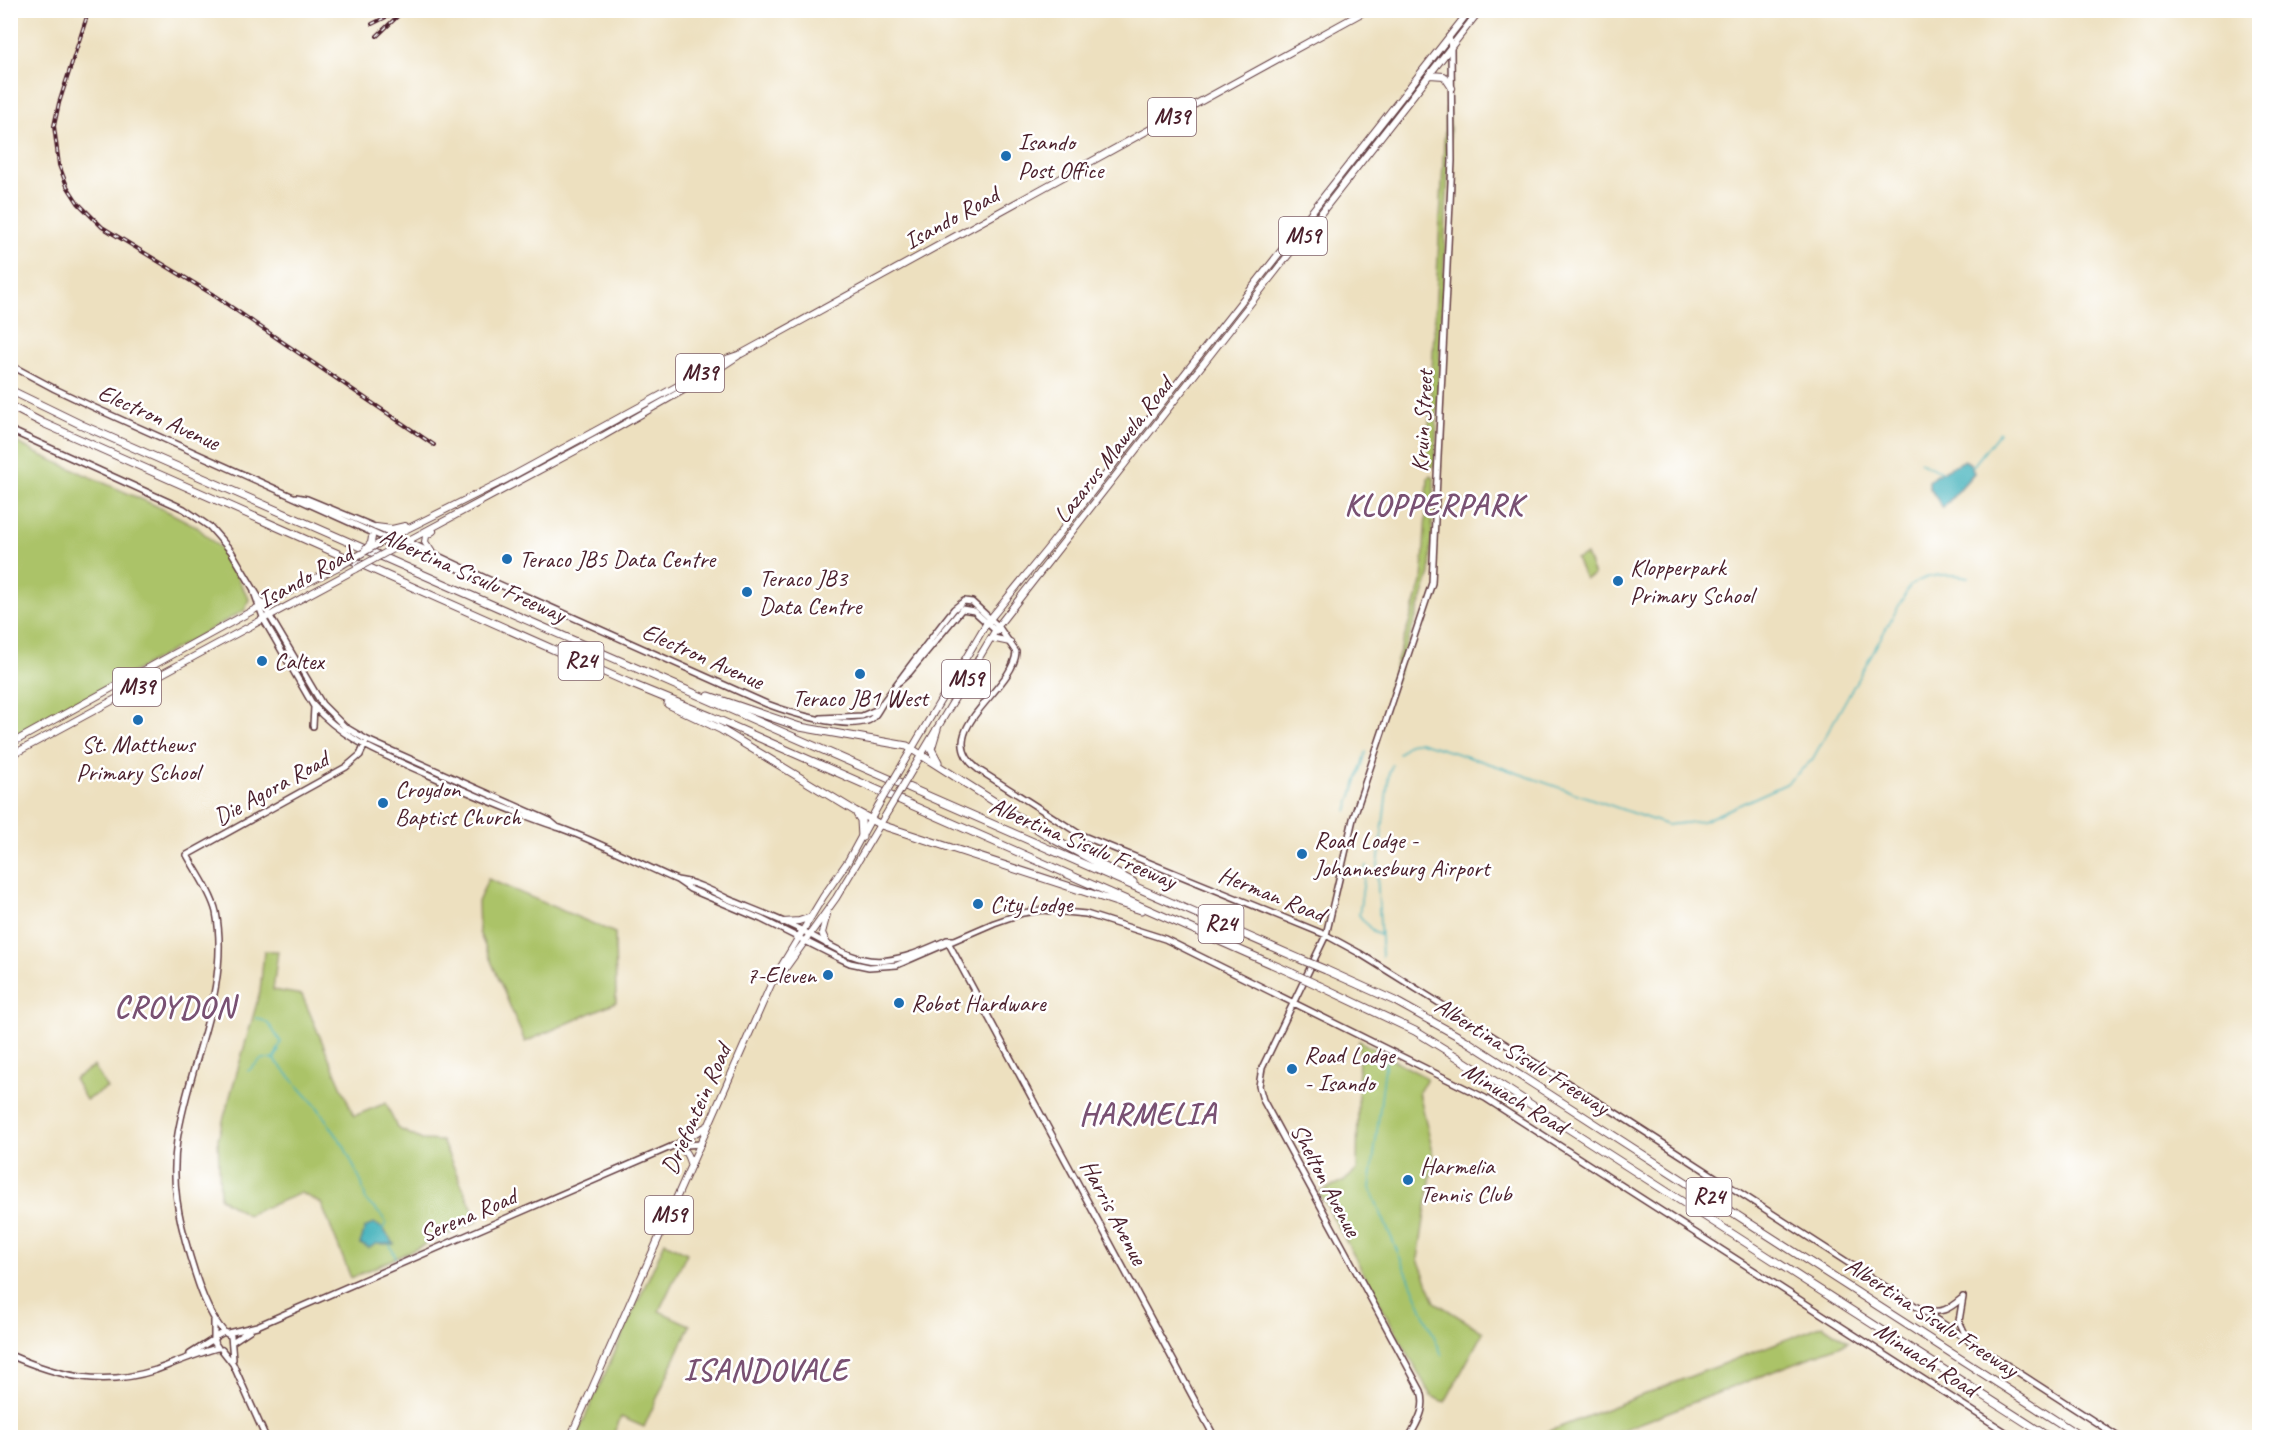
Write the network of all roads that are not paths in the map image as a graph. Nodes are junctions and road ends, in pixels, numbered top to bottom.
1 (1367, 10) edge
2 (1470, 10) edge
3 (1480, 10) edge
4 (1449, 37) junction
5 (1451, 47) junction
6 (1430, 75) junction
7 (1452, 88) junction
8 (1216, 348) junction
9 (741, 354) junction
10 (1193, 364) junction
11 (10, 365) edge
12 (10, 390) edge
13 (10, 406) edge
14 (10, 430) edge
15 (444, 522) junction
16 (418, 523) junction
17 (373, 532) junction
18 (394, 535) junction
19 (385, 540) junction
20 (407, 541) junction
21 (398, 546) junction
22 (431, 551) junction
23 (363, 553) junction
24 (485, 578) junction
25 (261, 607) junction
26 (268, 618) junction
27 (989, 621) junction
28 (997, 629) junction
29 (991, 638) junction
30 (1010, 642) junction
31 (897, 683) junction
32 (684, 688) junction
33 (654, 693) junction
34 (313, 705) junction
35 (313, 726) dead end
36 (937, 729) junction
37 (366, 743) junction
38 (10, 744) edge
39 (912, 748) junction
40 (922, 754) junction
41 (10, 756) edge
42 (948, 771) junction
43 (855, 811) junction
44 (871, 820) junction
45 (881, 825) junction
46 (862, 837) junction
47 (677, 879) junction
48 (1142, 889) junction
49 (828, 910) junction
50 (1153, 913) junction
51 (811, 917) junction
52 (783, 922) junction
53 (802, 930) junction
54 (810, 935) junction
55 (1326, 935) junction
56 (798, 938) junction
57 (806, 941) junction
58 (950, 941) junction
59 (827, 944) junction
60 (768, 993) junction
61 (1294, 1002) junction
62 (709, 1125) junction
63 (701, 1144) junction
64 (675, 1145) junction
65 (692, 1166) junction
66 (1921, 1309) junction
67 (213, 1318) junction
68 (251, 1328) junction
69 (226, 1332) junction
70 (215, 1338) junction
71 (1969, 1340) junction
72 (232, 1344) junction
73 (220, 1349) junction
74 (10, 1355) edge
75 (187, 1357) junction
76 (238, 1375) junction
77 (266, 1437) edge
78 (570, 1437) edge
79 (1215, 1437) edge
80 (1409, 1437) edge
81 (2015, 1437) edge
82 (2050, 1437) edge
83 (2083, 1437) edge
84 (2120, 1437) edge

1 - 9 main road, Isando Road / M39
2 - 4 main road, Lazarus Mawela Road / M59
3 - 5 main road, Lazarus Mawela Road / M59
4 - 5 main road, Kruin Street
4 - 10 main road, Lazarus Mawela Road / M59
5 - 6 main road, Lazarus Mawela Road / M59
5 - 7 main road, Kruin Street
6 - 7 main road
6 - 8 main road, Lazarus Mawela Road / M59
7 - 55 main road, Kruin Street
8 - 10 main road
8 - 28 main road, Lazarus Mawela Road / M59
9 - 15 main road, Isando Road / M39
9 - 16 main road, Isando Road / M39
10 - 27 main road, Lazarus Mawela Road / M59
11 - 17 main road, Electron Avenue
12 - 32 highway, Albertina Sisulu Freeway / R24
13 - 33 highway, Albertina Sisulu Freeway / R24
14 - 25 main road
15 - 20 main road, Isando Road / M39
15 - 22 main road
16 - 17 main road
16 - 18 main road, Isando Road / M39
17 - 18 main road, Electron Avenue
17 - 19 main road, Electron Avenue
17 - 23 main road, bridge
18 - 19 main road, Isando Road / M39
18 - 20 main road, Electron Avenue
19 - 21 main road, Electron Avenue
19 - 23 main road, Isando Road / M39, bridge
20 - 21 main road, Isando Road / M39
20 - 22 main road, Electron Avenue
21 - 24 main road, Electron Avenue
21 - 26 main road, Isando Road / M39, bridge
22 - 24 main road, Electron Avenue
23 - 25 main road, Isando Road / M39, bridge
24 - 31 main road, Electron Avenue
25 - 26 main road
25 - 38 main road, Isando Road / M39
26 - 34 main road
26 - 37 main road
26 - 41 main road, Isando Road / M39
27 - 28 main road
27 - 31 main road, Electron Avenue
27 - 31 main road, Electron Avenue
27 - 39 main road, Lazarus Mawela Road / M59
28 - 29 main road, Lazarus Mawela Road / M59
28 - 30 main road
29 - 30 main road
29 - 36 main road, Lazarus Mawela Road / M59
30 - 55 main road, Herman Road
32 - 39 highway
32 - 48 highway, Albertina Sisulu Freeway / R24
33 - 43 highway
33 - 50 highway, Albertina Sisulu Freeway / R24
34 - 35 main road
34 - 37 main road
36 - 40 main road, Lazarus Mawela Road / M59
36 - 42 highway
37 - 47 main road
37 - 67 main road, Die Agora Road
39 - 40 highway
39 - 44 main road, Lazarus Mawela Road / M59, bridge
40 - 42 highway
40 - 45 main road, Lazarus Mawela Road / M59, bridge
42 - 48 highway
43 - 44 highway
43 - 46 highway
44 - 45 highway
44 - 46 main road, Lazarus Mawela Road / M59
45 - 49 main road, Lazarus Mawela Road / M59
45 - 50 highway
46 - 51 main road, Lazarus Mawela Road / M59
47 - 52 main road
47 - 56 main road
48 - 83 highway, Albertina Sisulu Freeway / R24, bridge
49 - 54 main road, Lazarus Mawela Road / M59
49 - 59 main road
50 - 82 highway, Albertina Sisulu Freeway / R24, bridge
51 - 52 main road
51 - 53 main road, Lazarus Mawela Road / M59
52 - 53 main road
53 - 54 main road
53 - 56 main road, Driefontein Road / M59
54 - 57 main road, Driefontein Road / M59
54 - 59 main road
55 - 61 main road, Shelton Avenue
55 - 66 main road, Herman Road
56 - 57 main road
56 - 60 main road, Driefontein Road / M59
57 - 58 main road
57 - 60 main road, Driefontein Road / M59
58 - 59 main road
58 - 61 main road, Minuach Road
58 - 79 main road, Harris Avenue
60 - 62 main road, Driefontein Road / M59
61 - 80 main road, Shelton Avenue
61 - 81 main road, Minuach Road
62 - 63 main road, Driefontein Road / M59
62 - 64 main road
63 - 64 main road, Serena Road
63 - 65 main road, Driefontein Road / M59
64 - 65 main road
64 - 68 main road, Serena Road
65 - 78 main road, Driefontein Road / M59
66 - 71 main road, Herman Road
66 - 71 main road
67 - 69 main road
67 - 70 main road
68 - 69 main road, Serena Road
68 - 72 main road, Serena Road
69 - 70 main road, Serena Road
69 - 72 main road
70 - 73 main road
70 - 75 main road
71 - 84 main road, Herman Road
72 - 73 main road, Serena Road
72 - 76 main road
73 - 75 main road
73 - 76 main road
74 - 75 main road
76 - 77 main road

